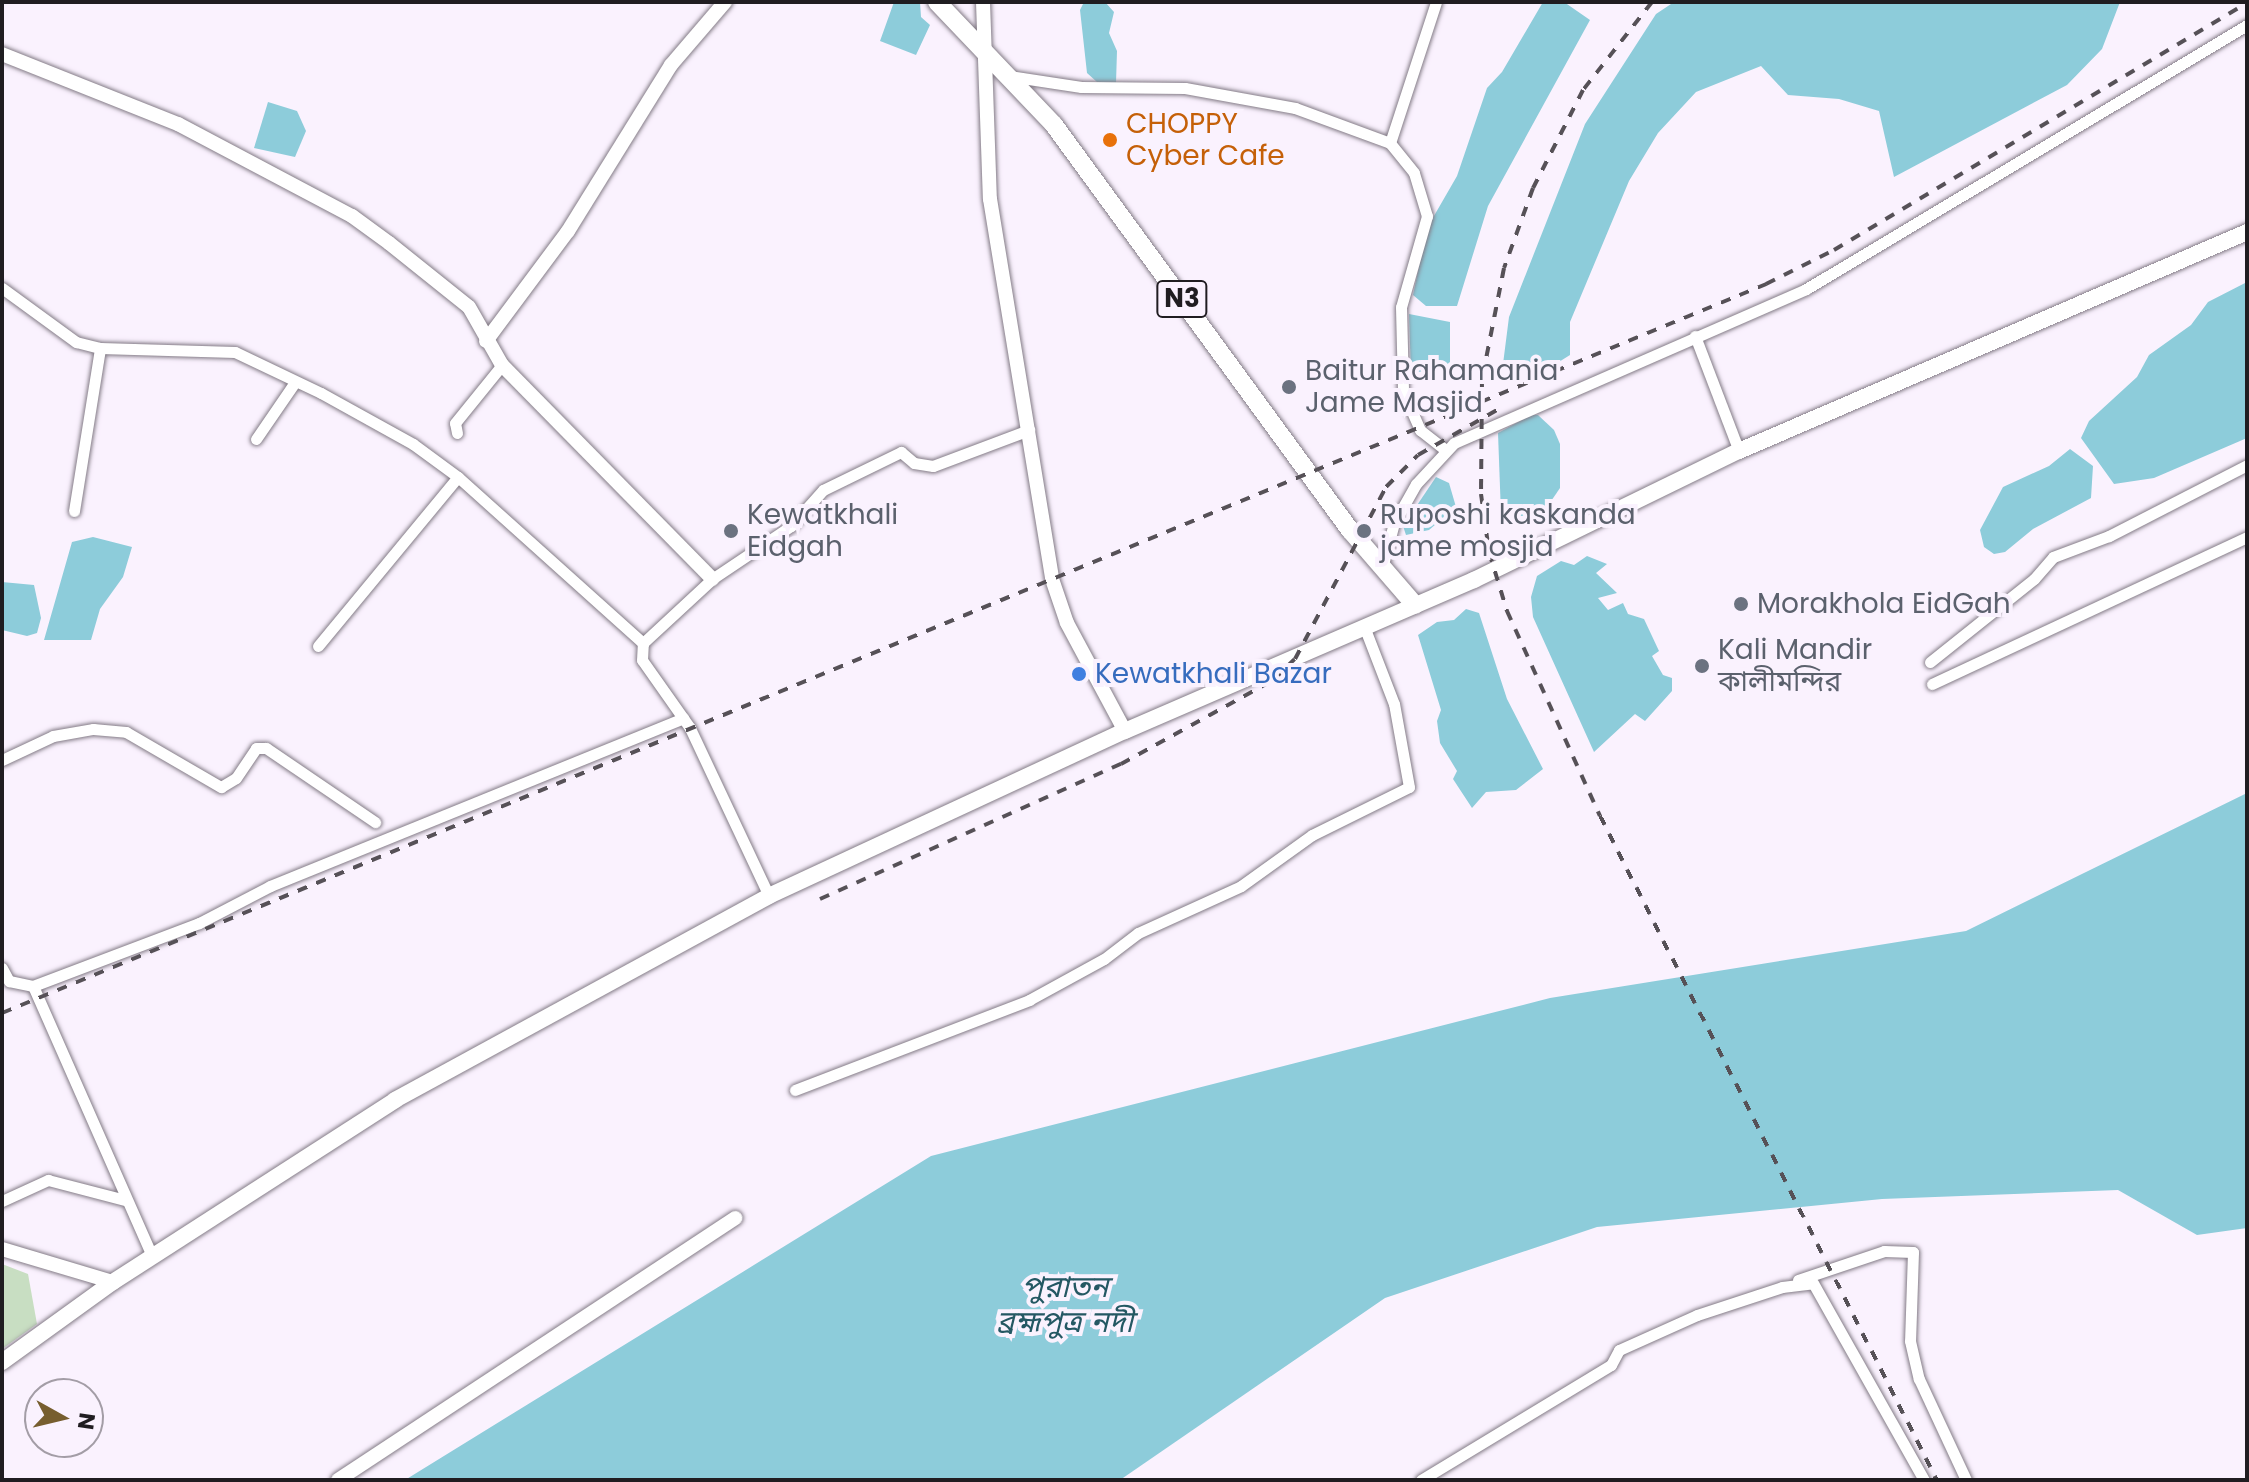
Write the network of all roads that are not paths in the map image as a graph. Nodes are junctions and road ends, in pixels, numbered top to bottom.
1 (725, 2) edge
2 (937, 2) edge
3 (983, 2) edge
4 (1436, 2) edge
5 (2247, 25) edge
6 (2, 54) edge
7 (988, 54) junction
8 (1008, 76) junction
9 (1390, 143) junction
10 (2247, 232) edge
11 (2, 288) edge
12 (1695, 336) junction
13 (486, 341) junction
14 (100, 348) junction
15 (502, 365) junction
16 (295, 382) junction
17 (1029, 430) junction
18 (457, 433) dead end
19 (256, 439) dead end
20 (1446, 450) junction
21 (1739, 451) junction
22 (2247, 465) edge
23 (458, 477) junction
24 (74, 511) dead end
25 (2247, 537) edge
26 (1382, 568) junction
27 (712, 579) junction
28 (1415, 605) junction
29 (1365, 629) junction
30 (643, 643) junction
31 (318, 646) dead end
32 (1930, 662) dead end
33 (1932, 684) dead end
34 (683, 718) junction
35 (1125, 731) junction
36 (2, 760) edge
37 (375, 822) dead end
38 (769, 896) junction
39 (2, 968) edge
40 (33, 986) junction
41 (795, 1090) dead end
42 (125, 1200) junction
43 (2, 1201) edge
44 (735, 1218) dead end
45 (2, 1249) edge
46 (152, 1256) junction
47 (113, 1282) junction
48 (1782, 1287) junction
49 (2, 1362) edge
50 (338, 1480) edge
51 (1421, 1480) edge
52 (1924, 1480) edge
53 (1966, 1480) edge

1 - 13 street
2 - 7 highway, N3
3 - 7 street
4 - 9 street
5 - 12 street
6 - 13 street
7 - 8 highway, N3
7 - 17 street
8 - 9 street
8 - 26 highway, N3
9 - 20 street
10 - 21 main road
11 - 14 street
12 - 20 street
12 - 21 street
13 - 15 street
14 - 16 street
14 - 24 street
15 - 18 street
15 - 27 street
16 - 19 street
16 - 23 street
17 - 27 street
17 - 35 street
20 - 26 street
21 - 28 main road
22 - 32 street
23 - 30 street
23 - 31 street
25 - 33 street
26 - 28 highway, N3
27 - 30 street
28 - 29 main road
29 - 35 main road
29 - 41 street
30 - 34 street
34 - 38 street
34 - 40 street
35 - 38 main road
36 - 37 street
38 - 46 main road
39 - 40 street
40 - 42 street
42 - 43 street
42 - 46 street
44 - 50 street
45 - 47 street
46 - 47 main road
47 - 49 main road
48 - 51 street
48 - 52 street
48 - 53 street

